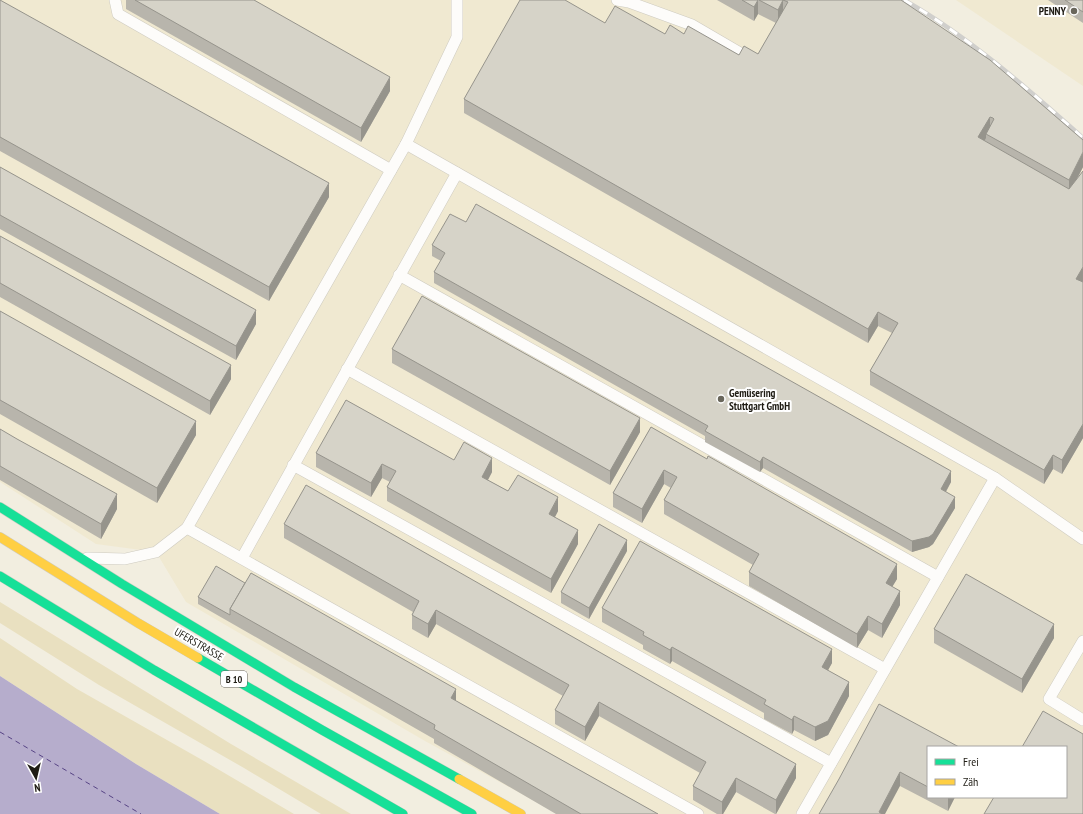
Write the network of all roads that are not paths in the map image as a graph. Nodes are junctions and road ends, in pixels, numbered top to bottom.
1 (115, 0) edge
2 (457, 0) edge
3 (617, 0) edge
4 (760, 65) edge
5 (406, 144) junction
6 (391, 170) junction
7 (457, 173) junction
8 (399, 275) junction
9 (347, 369) junction
10 (293, 465) junction
11 (995, 478) junction
12 (0, 506) edge
13 (187, 528) junction
14 (0, 537) edge
15 (1083, 539) edge
16 (80, 558) junction
17 (242, 558) junction
18 (0, 576) edge
19 (938, 577) junction
20 (1081, 648) edge
21 (886, 669) junction
22 (1083, 720) edge
23 (831, 763) junction
24 (403, 814) edge
25 (472, 814) edge
26 (521, 814) edge
27 (698, 814) edge
28 (802, 814) edge

1 - 6 lane
2 - 5 lane
3 - 4 lane
5 - 6 lane
5 - 7 lane
6 - 13 lane
7 - 8 lane
7 - 11 lane
8 - 9 lane
8 - 19 lane
9 - 10 lane
9 - 21 lane
10 - 17 lane
10 - 23 lane
11 - 15 lane
11 - 19 lane
12 - 16 highway
13 - 16 lane
13 - 17 lane
14 - 25 highway, UFERSTRASSE / B 10
16 - 26 highway
17 - 27 lane
18 - 24 highway
19 - 21 lane
20 - 22 lane
21 - 23 lane
23 - 28 lane

